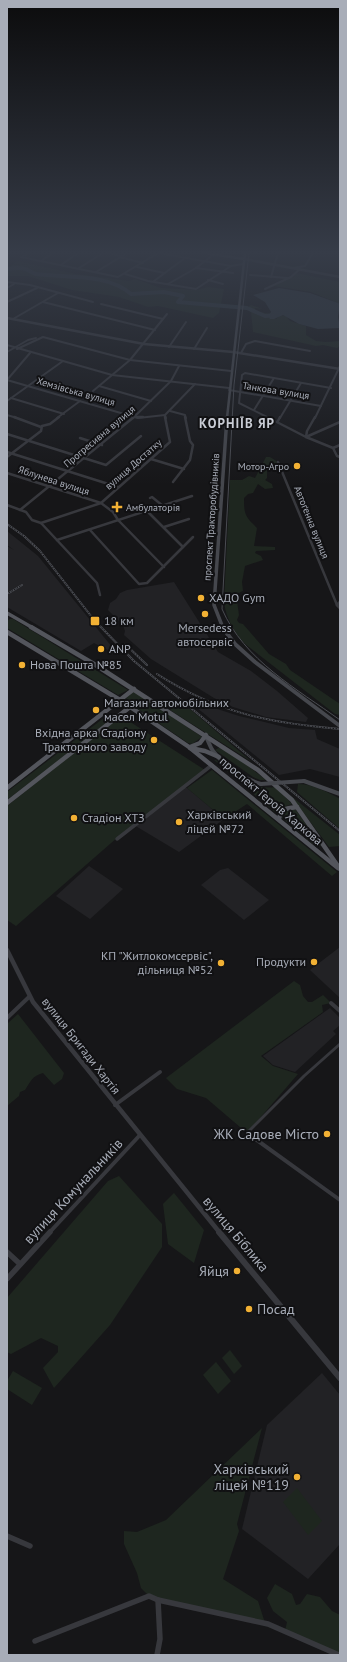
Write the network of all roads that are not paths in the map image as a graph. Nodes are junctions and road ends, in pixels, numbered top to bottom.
1 (155, 330) edge
2 (74, 331) edge
3 (180, 331) edge
4 (205, 331) edge
5 (237, 331) edge
6 (144, 344) junction
7 (7, 345) edge
8 (169, 347) junction
9 (16, 348) junction
10 (194, 349) junction
11 (310, 351) dead end
12 (7, 352) edge
13 (30, 352) junction
14 (234, 352) junction
15 (241, 354) junction
16 (130, 360) junction
17 (63, 361) junction
18 (179, 366) junction
19 (340, 366) edge
20 (339, 369) edge
21 (231, 371) junction
22 (112, 374) junction
23 (274, 378) junction
24 (7, 380) edge
25 (171, 381) junction
26 (301, 383) junction
27 (195, 384) junction
28 (29, 386) junction
29 (99, 386) junction
30 (331, 388) junction
31 (229, 389) junction
32 (93, 391) dead end
33 (240, 392) junction
34 (263, 395) junction
35 (11, 398) junction
36 (291, 400) junction
37 (7, 401) edge
38 (80, 401) junction
39 (151, 401) junction
40 (321, 406) junction
41 (254, 410) junction
42 (170, 411) junction
43 (64, 414) junction
44 (7, 416) edge
45 (165, 416) junction
46 (135, 417) junction
47 (278, 421) junction
48 (340, 422) edge
49 (41, 427) junction
50 (7, 434) edge
51 (141, 436) dead end
52 (306, 437) junction
53 (80, 438) dead end
54 (28, 440) junction
55 (102, 445) junction
56 (340, 445) edge
57 (333, 448) junction
58 (7, 452) edge
59 (11, 453) junction
60 (7, 457) edge
61 (340, 458) edge
62 (84, 459) junction
63 (151, 459) junction
64 (278, 462) dead end
65 (184, 468) junction
66 (68, 472) junction
67 (7, 473) edge
68 (173, 482) dead end
69 (50, 487) junction
70 (118, 488) junction
71 (192, 496) dead end
72 (150, 498) dead end
73 (101, 503) junction
74 (7, 505) edge
75 (162, 506) junction
76 (20, 510) junction
77 (147, 511) junction
78 (189, 519) dead end
79 (118, 520) junction
80 (41, 523) junction
81 (164, 527) junction
82 (90, 530) junction
83 (193, 537) dead end
84 (57, 540) junction
85 (182, 548) junction
86 (164, 567) junction
87 (100, 595) dead end
88 (339, 605) edge
89 (8, 616) edge
90 (7, 632) edge
91 (134, 689) junction
92 (120, 700) junction
93 (130, 707) junction
94 (340, 726) edge
95 (206, 735) junction
96 (189, 747) junction
97 (219, 757) junction
98 (212, 765) junction
99 (7, 788) edge
100 (340, 794) edge
101 (7, 803) edge
102 (297, 807) junction
103 (279, 820) junction
104 (117, 839) dead end
105 (323, 843) junction
106 (308, 845) junction
107 (340, 869) edge
108 (7, 950) edge
109 (29, 997) junction
110 (331, 1003) dead end
111 (340, 1011) edge
112 (7, 1018) edge
113 (340, 1044) edge
114 (160, 1072) dead end
115 (115, 1105) junction
116 (247, 1133) joint
117 (140, 1135) junction
118 (340, 1200) edge
119 (7, 1252) edge
120 (20, 1264) junction
121 (7, 1279) edge
122 (340, 1378) edge
123 (7, 1536) edge
124 (30, 1546) dead end
125 (158, 1600) junction
126 (35, 1641) dead end
127 (157, 1655) edge
128 (339, 1655) edge

1 - 6 street
2 - 6 street
3 - 8 street
4 - 10 street
5 - 14 main road, проспект Тракторобудівників
6 - 8 street
6 - 16 street
7 - 9 street, Танкова вулиця
8 - 10 street
9 - 12 street
9 - 13 street, Танкова вулиця
9 - 16 street
10 - 14 street
11 - 15 street
13 - 17 street, Танкова вулиця
13 - 24 street
14 - 15 street
14 - 21 main road, проспект Тракторобудівників
15 - 20 street
16 - 18 street
16 - 22 street
17 - 22 street, Танкова вулиця
17 - 28 street
18 - 21 street
18 - 25 street, Прогресивна вулиця
19 - 20 street
20 - 30 street
21 - 31 main road, проспект Тракторобудівників
22 - 25 street, Танкова вулиця
22 - 29 street
23 - 26 street
23 - 33 street
23 - 34 street
24 - 28 street, Хемзівська вулиця
25 - 27 street, Танкова вулиця
25 - 39 street, Прогресивна вулиця
26 - 30 street
26 - 36 street
27 - 31 street, Танкова вулиця
27 - 42 street
28 - 35 street
28 - 38 street, Хемзівська вулиця
29 - 32 street
29 - 39 street
30 - 40 street
31 - 33 street, Танкова вулиця
31 - 94 main road, проспект Тракторобудівників
33 - 34 street, Танкова вулиця
33 - 41 street
34 - 36 street, Танкова вулиця
34 - 41 street
35 - 37 street
35 - 43 street
36 - 40 street, Танкова вулиця
36 - 47 street
38 - 43 street
38 - 46 street, Хемзівська вулиця
39 - 46 street, Прогресивна вулиця
40 - 52 street
41 - 47 street
42 - 45 street
42 - 65 street
43 - 49 street
44 - 49 street
45 - 46 street, Хемзівська вулиця
45 - 63 street, вулиця Достатку
46 - 55 street, Прогресивна вулиця
47 - 52 street
48 - 52 street
49 - 54 street
50 - 54 street
51 - 62 street
52 - 57 street
53 - 55 street
54 - 59 street
54 - 62 street
55 - 62 street, Прогресивна вулиця
56 - 57 street
57 - 61 street
58 - 59 street
59 - 60 street
59 - 66 street
62 - 66 street, Прогресивна вулиця
63 - 65 street
63 - 70 street, вулиця Достатку
64 - 88 street, Автоґенна вулиця
65 - 68 street
66 - 69 street, Прогресивна вулиця
66 - 70 street
67 - 69 street, Яблунева вулиця
69 - 73 street, Яблунева вулиця
69 - 76 street, Прогресивна вулиця
70 - 73 street, вулиця Достатку
71 - 75 street
72 - 75 street
73 - 79 street, Яблунева вулиця
73 - 80 street, вулиця Достатку
74 - 76 street
75 - 77 street
76 - 80 street
77 - 79 street
77 - 81 street
78 - 81 street
79 - 82 street
79 - 86 street, Яблунева вулиця
80 - 84 street
81 - 85 street
82 - 84 street
82 - 86 street
83 - 85 street
84 - 87 street
85 - 86 street
89 - 91 main road, проспект Героїв Харкова
90 - 92 main road, проспект Героїв Харкова
91 - 92 main road
91 - 95 main road, проспект Героїв Харкова
92 - 93 main road, проспект Героїв Харкова
92 - 99 main road
93 - 96 main road, проспект Героїв Харкова
93 - 101 main road
95 - 96 main road
95 - 97 main road
95 - 102 main road, проспект Героїв Харкова
96 - 97 main road
96 - 98 main road, проспект Героїв Харкова
97 - 100 main road, bridge
98 - 103 main road, проспект Героїв Харкова
98 - 104 street
102 - 103 main road
102 - 105 main road, проспект Героїв Харкова
103 - 106 main road, проспект Героїв Харкова
105 - 106 main road
105 - 107 main road, проспект Героїв Харкова
106 - 107 main road, проспект Героїв Харкова
108 - 109 street, вулиця Бригади Хартія
109 - 112 street
109 - 115 street, вулиця Бригади Хартія
110 - 111 street
113 - 116 street
114 - 115 street, вулиця Бригади Хартія
115 - 117 street, вулиця Біблика
116 - 118 street
117 - 120 street, вулиця Комунальників
117 - 122 street, вулиця Біблика
119 - 120 street
120 - 121 street, вулиця Комунальників
123 - 124 street
125 - 126 street
125 - 127 street
125 - 128 street

